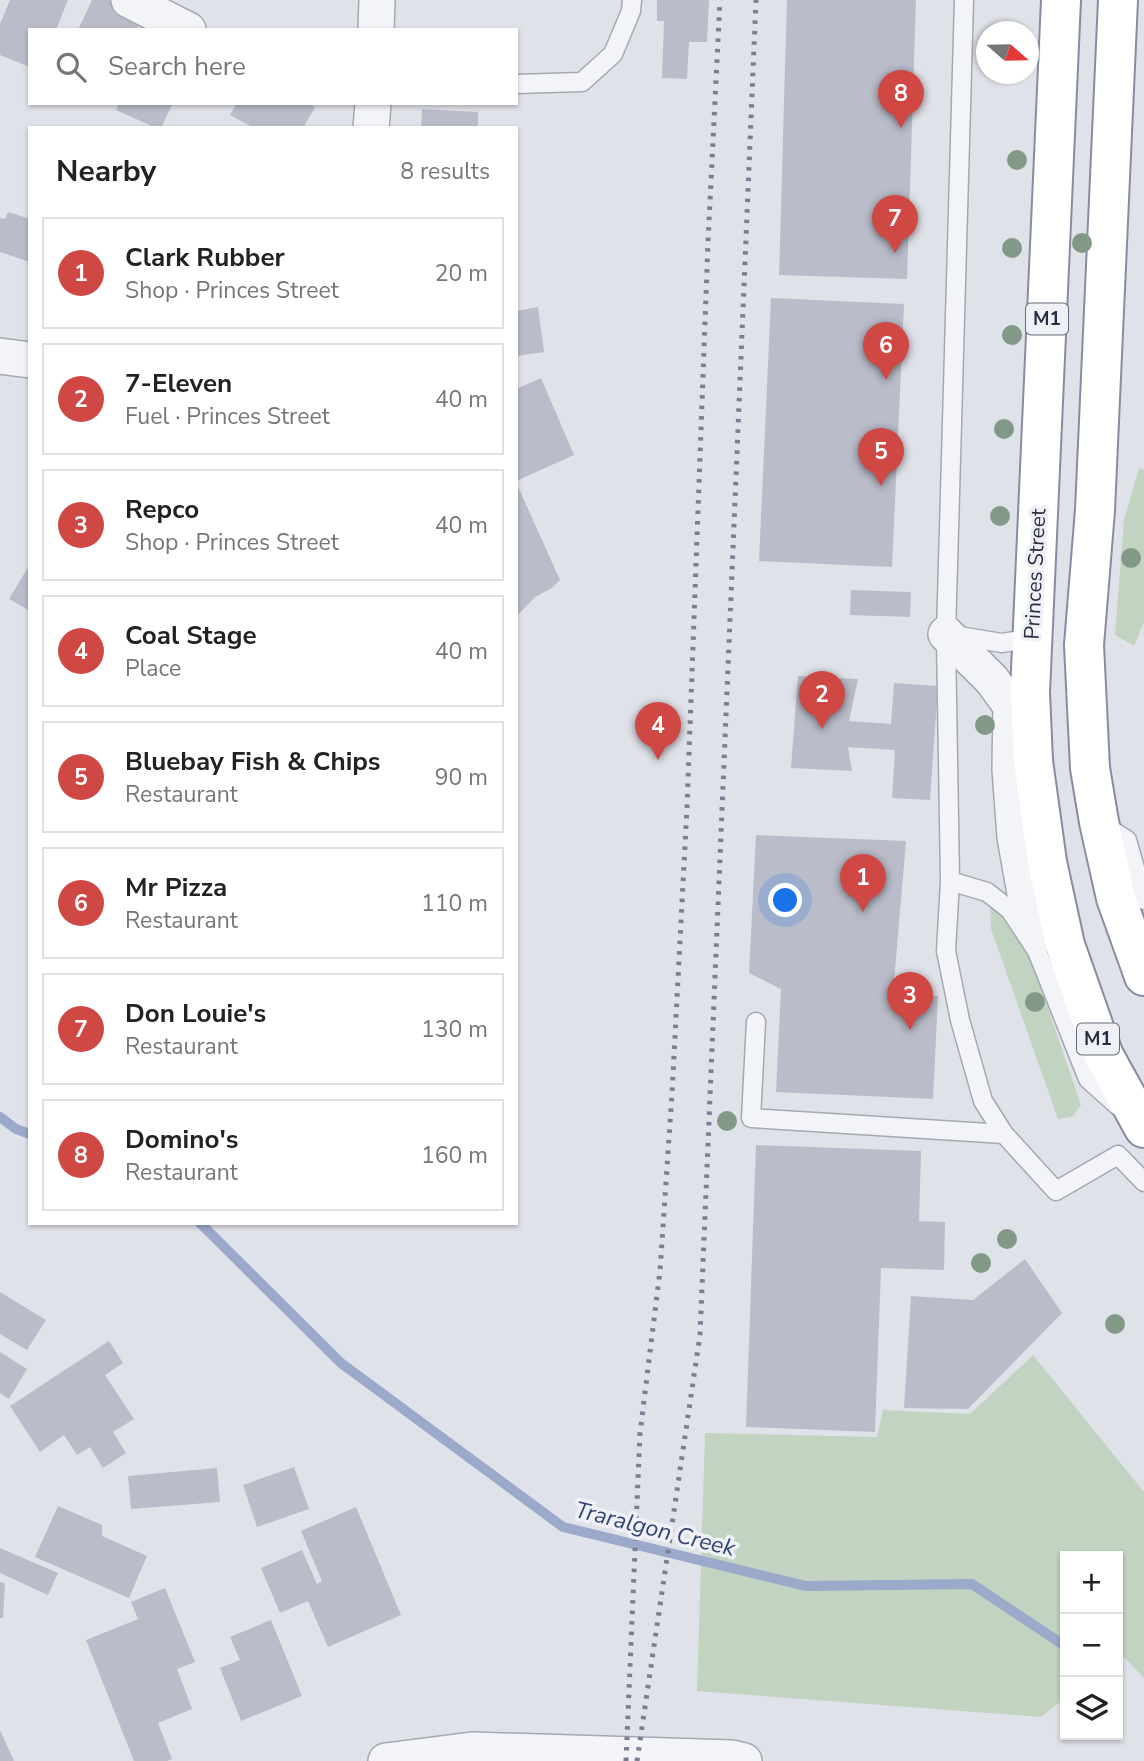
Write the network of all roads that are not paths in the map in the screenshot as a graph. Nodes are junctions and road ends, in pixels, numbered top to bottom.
1 (129, 0) edge
2 (377, 0) edge
3 (632, 0) edge
4 (964, 0) edge
5 (1061, 0) edge
6 (1118, 0) edge
7 (184, 28) edge
8 (376, 28) edge
9 (518, 84) edge
10 (373, 105) edge
11 (371, 126) edge
12 (0, 356) edge
13 (28, 360) edge
14 (946, 634) junction
15 (1032, 638) junction
16 (1084, 645) junction
17 (1099, 822) junction
18 (950, 881) junction
19 (1144, 900) edge
20 (1065, 945) junction
21 (1144, 976) edge
22 (756, 1023) dead end
23 (1144, 1129) edge
24 (1004, 1134) junction
25 (1144, 1182) edge
26 (386, 1761) edge
27 (744, 1761) edge

1 - 7 street
2 - 8 street
3 - 9 lane
4 - 14 lane
5 - 15 highway, Princes Street / M1
6 - 16 highway
10 - 11 street
12 - 13 street
14 - 15 lane
14 - 18 lane
14 - 20 street
15 - 16 highway
15 - 20 highway, Princes Street / M1
16 - 17 highway
17 - 19 lane
17 - 21 highway
18 - 23 lane
18 - 24 lane
20 - 23 highway, Princes Street / M1
22 - 24 lane
24 - 25 lane
26 - 27 street

